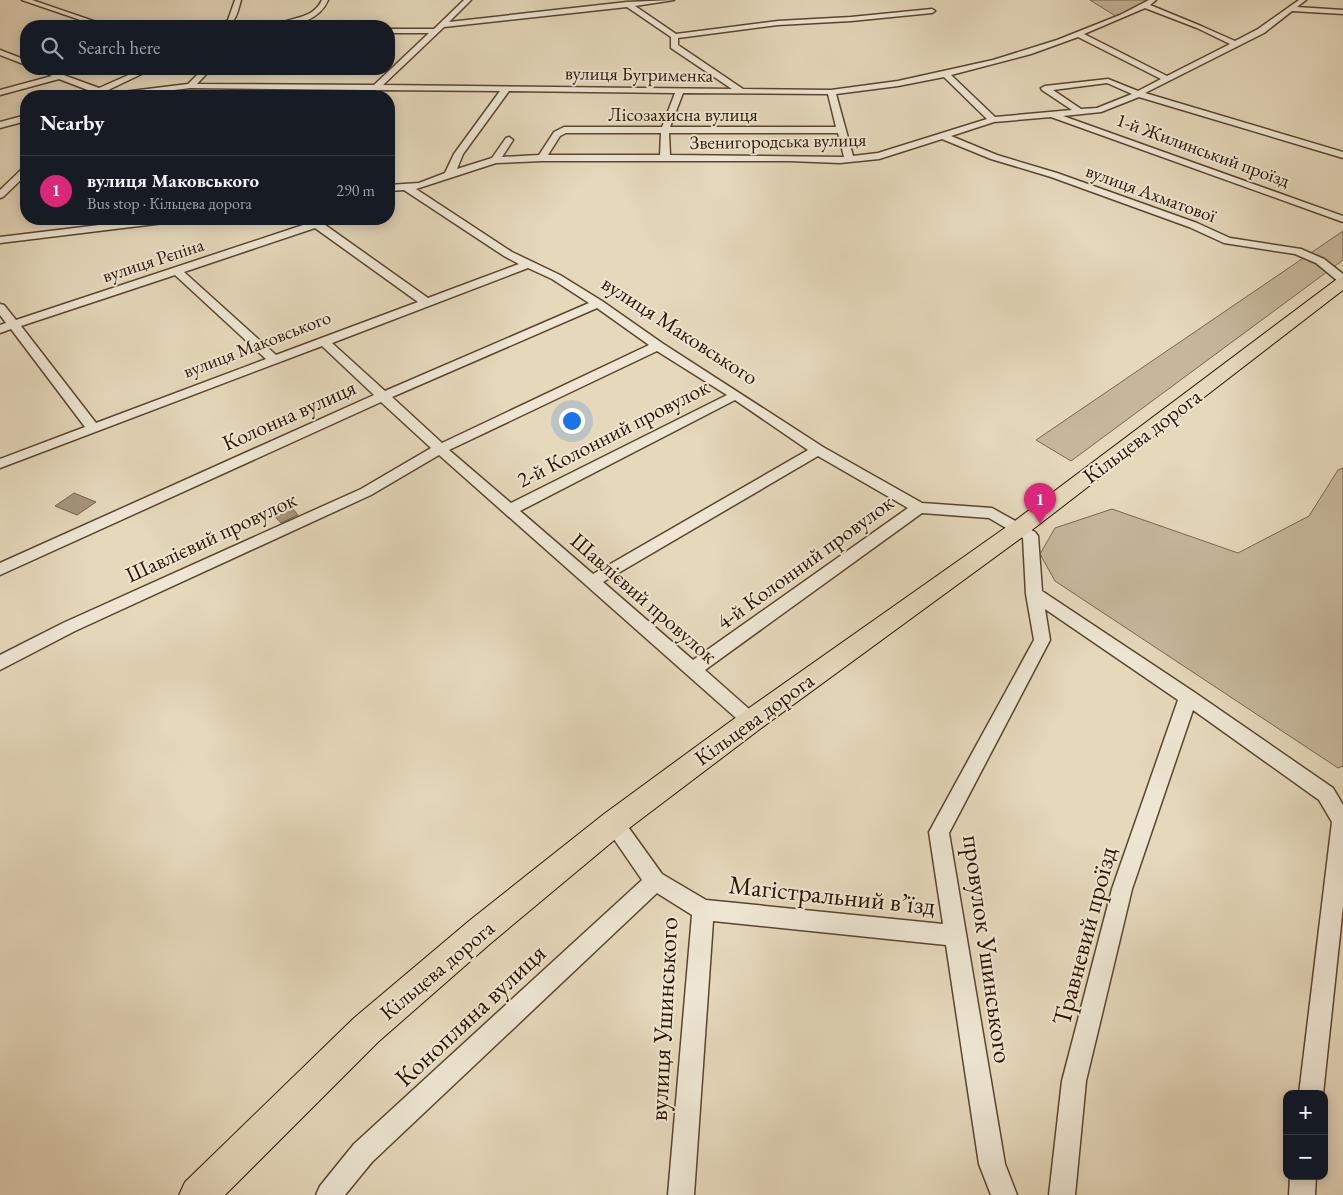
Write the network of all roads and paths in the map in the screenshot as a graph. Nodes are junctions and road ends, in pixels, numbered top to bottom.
1 (25, 0) edge
2 (238, 0) edge
3 (325, 0) edge
4 (468, 0) edge
5 (671, 0) edge
6 (1153, 0) edge
7 (1303, 0) edge
8 (627, 2) edge
9 (1145, 6) junction
10 (1291, 9) junction
11 (932, 11) dead end
12 (1343, 12) edge
13 (86, 20) edge
14 (231, 20) edge
15 (296, 20) edge
16 (442, 25) junction
17 (395, 31) edge
18 (436, 31) junction
19 (1078, 34) junction
20 (676, 36) junction
21 (1235, 44) junction
22 (0, 52) edge
23 (16, 59) junction
24 (20, 61) edge
25 (395, 61) edge
26 (404, 61) junction
27 (0, 63) edge
28 (395, 70) edge
29 (137, 75) edge
30 (201, 75) edge
31 (390, 75) edge
32 (946, 75) junction
33 (60, 76) joint
34 (1166, 78) junction
35 (190, 86) junction
36 (251, 87) junction
37 (506, 88) junction
38 (375, 89) junction
39 (93, 90) edge
40 (109, 90) edge
41 (158, 90) edge
42 (248, 90) edge
43 (680, 91) junction
44 (741, 91) junction
45 (831, 92) junction
46 (0, 93) edge
47 (1139, 94) junction
48 (1080, 112) junction
49 (1051, 114) junction
50 (20, 120) edge
51 (993, 120) junction
52 (0, 126) edge
53 (666, 130) junction
54 (840, 130) junction
55 (943, 136) junction
56 (509, 140) dead end
57 (1343, 155) edge
58 (542, 158) junction
59 (665, 158) junction
60 (849, 159) junction
61 (495, 160) junction
62 (449, 175) junction
63 (20, 176) edge
64 (406, 187) junction
65 (395, 188) edge
66 (0, 195) edge
67 (1343, 219) edge
68 (100, 225) edge
69 (305, 225) edge
70 (317, 225) edge
71 (0, 240) edge
72 (528, 264) junction
73 (176, 271) junction
74 (1343, 281) edge
75 (426, 302) junction
76 (598, 303) junction
77 (0, 307) edge
78 (14, 324) junction
79 (0, 329) edge
80 (323, 342) junction
81 (658, 346) junction
82 (274, 360) junction
83 (736, 395) junction
84 (382, 397) junction
85 (94, 429) junction
86 (440, 450) junction
87 (818, 450) junction
88 (0, 464) edge
89 (919, 508) junction
90 (509, 510) junction
91 (1020, 528) junction
92 (0, 569) edge
93 (591, 582) junction
94 (1034, 594) junction
95 (0, 663) edge
96 (692, 670) junction
97 (1188, 697) junction
98 (751, 721) junction
99 (1326, 794) joint
100 (614, 823) junction
101 (655, 881) junction
102 (703, 910) junction
103 (956, 936) junction
104 (1310, 1090) edge
105 (1303, 1180) edge
106 (198, 1195) edge
107 (329, 1195) edge
108 (681, 1195) edge
109 (1004, 1195) edge
110 (1062, 1195) edge
111 (1302, 1195) edge

1 - 13 street
2 - 14 street
3 - 15 street
4 - 16 street
5 - 8 street
6 - 9 street, вулиця Бугрименка
7 - 10 street
8 - 16 street
8 - 20 street
9 - 19 street, вулиця Бугрименка
9 - 21 street
10 - 12 street
10 - 21 street, Звенигородська вулиця
11 - 20 street
16 - 18 street
17 - 18 street
18 - 26 street
19 - 32 street, вулиця Бугрименка
19 - 34 street
20 - 44 street
21 - 34 street, Звенигородська вулиця
22 - 23 street
23 - 24 street
23 - 27 street
25 - 26 street
26 - 28 street
29 - 40 street
30 - 35 street
31 - 38 street
32 - 45 street, вулиця Бугрименка
32 - 51 street
33 - 39 street
33 - 46 street
34 - 47 street, Звенигородська вулиця
35 - 36 street, вулиця Бугрименка
35 - 41 street, вулиця Бугрименка
36 - 38 street, вулиця Бугрименка
36 - 42 street
37 - 38 street, вулиця Бугрименка
37 - 43 street, вулиця Бугрименка
37 - 62 street
43 - 44 street, вулиця Бугрименка
43 - 53 street
44 - 45 street, вулиця Бугрименка
45 - 54 street
47 - 48 street, Звенигородська вулиця
47 - 48 street
47 - 57 street
48 - 49 street, Звенигородська вулиця
49 - 51 street, Звенигородська вулиця
49 - 67 street, 1-й Жилинський проїзд
50 - 52 street
51 - 55 street, Звенигородська вулиця
53 - 54 street, Лісозахисна вулиця
53 - 58 street, Лісозахисна вулиця
53 - 59 street
54 - 60 street
55 - 60 street, Звенигородська вулиця
55 - 74 street, вулиця Ахматової
56 - 61 street
58 - 59 street, Звенигородська вулиця
58 - 61 street, Звенигородська вулиця
59 - 60 street, Звенигородська вулиця
61 - 62 street, Звенигородська вулиця
62 - 64 street, Звенигородська вулиця
63 - 66 street
64 - 65 street, Звенигородська вулиця
64 - 72 street, вулиця Маковського
68 - 71 street
69 - 73 street, вулиця Рєпіна
70 - 75 street
72 - 75 street, вулиця Маковського
72 - 76 street, вулиця Маковського
73 - 78 street, вулиця Рєпіна
73 - 82 street
74 - 91 highway, Кільцева дорога
75 - 80 street, вулиця Маковського
76 - 81 street, вулиця Маковського
76 - 84 street, Колонна вулиця
77 - 78 street
78 - 79 street, вулиця Рєпіна
78 - 85 street
80 - 82 street, вулиця Маковського
80 - 84 street, Шавлієвий провулок
81 - 83 street, вулиця Маковського
81 - 86 street
82 - 85 street, вулиця Маковського
83 - 87 street, вулиця Маковського
83 - 90 street, 2-й Колонний провулок
84 - 86 street, Шавлієвий провулок
84 - 92 street, Колонна вулиця
85 - 88 street, вулиця Маковського
86 - 90 street, Шавлієвий провулок
86 - 95 street, Шавлієвий провулок
87 - 89 street, вулиця Маковського
87 - 93 street
89 - 91 street, вулиця Маковського
89 - 96 street, 4-й Колонний провулок
90 - 93 street, Шавлієвий провулок
91 - 94 street, провулок Ушинського
91 - 98 highway, Кільцева дорога
93 - 96 street, Шавлієвий провулок
94 - 97 street
94 - 103 street, провулок Ушинського
96 - 98 street, Шавлієвий провулок
97 - 99 street
97 - 110 street, Травневий проїзд
98 - 100 highway, Кільцева дорога
99 - 104 street
100 - 101 street, вулиця Ушинського
100 - 106 highway, Кільцева дорога
101 - 102 street, вулиця Ушинського
101 - 107 street, Конопляна вулиця
102 - 103 street, Магістральний в’їзд
102 - 108 street, вулиця Ушинського
103 - 109 street, провулок Ушинського
105 - 111 street

